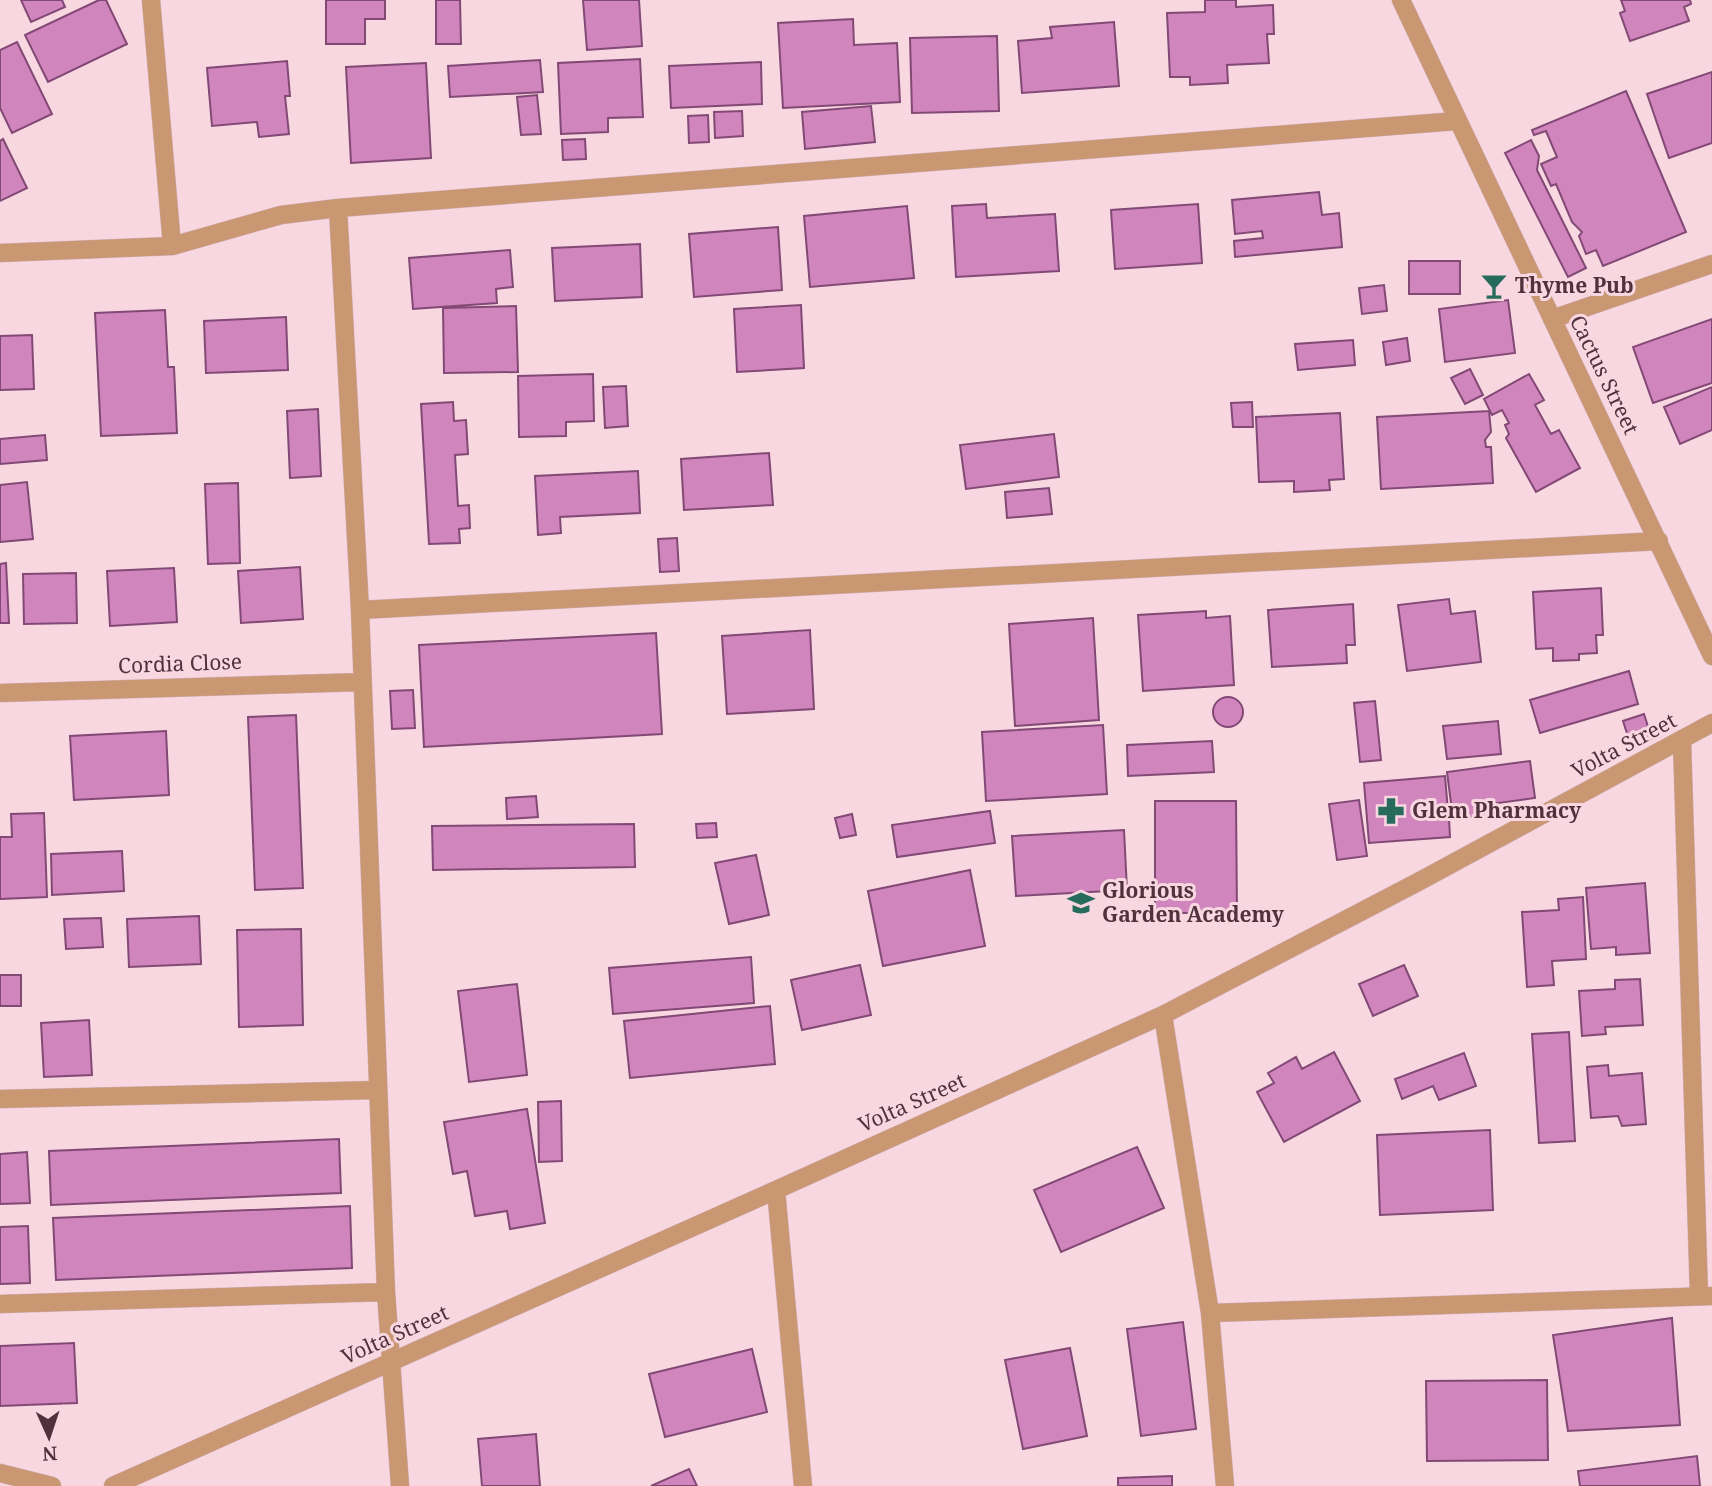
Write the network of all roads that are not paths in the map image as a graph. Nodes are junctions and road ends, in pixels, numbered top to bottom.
1 (151, 0) edge
2 (1401, 0) edge
3 (1457, 121) junction
4 (338, 208) junction
5 (172, 246) junction
6 (0, 253) edge
7 (1712, 264) edge
8 (1552, 319) junction
9 (1659, 541) junction
10 (360, 610) junction
11 (1712, 656) edge
12 (362, 681) junction
13 (0, 692) edge
14 (1712, 723) edge
15 (1682, 741) junction
16 (1163, 1015) junction
17 (378, 1090) junction
18 (0, 1099) edge
19 (776, 1190) junction
20 (386, 1292) junction
21 (1706, 1296) edge
22 (0, 1304) edge
23 (1210, 1313) junction
24 (391, 1361) junction
25 (0, 1473) edge
26 (52, 1486) edge
27 (113, 1486) edge
28 (400, 1486) edge
29 (803, 1486) edge
30 (1225, 1486) edge

1 - 5 street
2 - 3 street, Cactus Street
3 - 4 street
3 - 8 street, Cactus Street
4 - 5 street
4 - 10 street
5 - 6 street
7 - 8 street
8 - 9 street, Cactus Street
9 - 10 street
9 - 11 street, Cactus Street
10 - 12 street
12 - 13 street, Cordia Close
12 - 17 street
14 - 15 street, Volta Street
15 - 16 street, Volta Street
15 - 21 street
16 - 19 street, Volta Street
16 - 23 street
17 - 18 street
17 - 20 street
19 - 24 street, Volta Street
19 - 29 street
20 - 22 street
20 - 24 street
21 - 23 street
23 - 30 street
24 - 27 street, Volta Street
24 - 28 street
25 - 26 street

